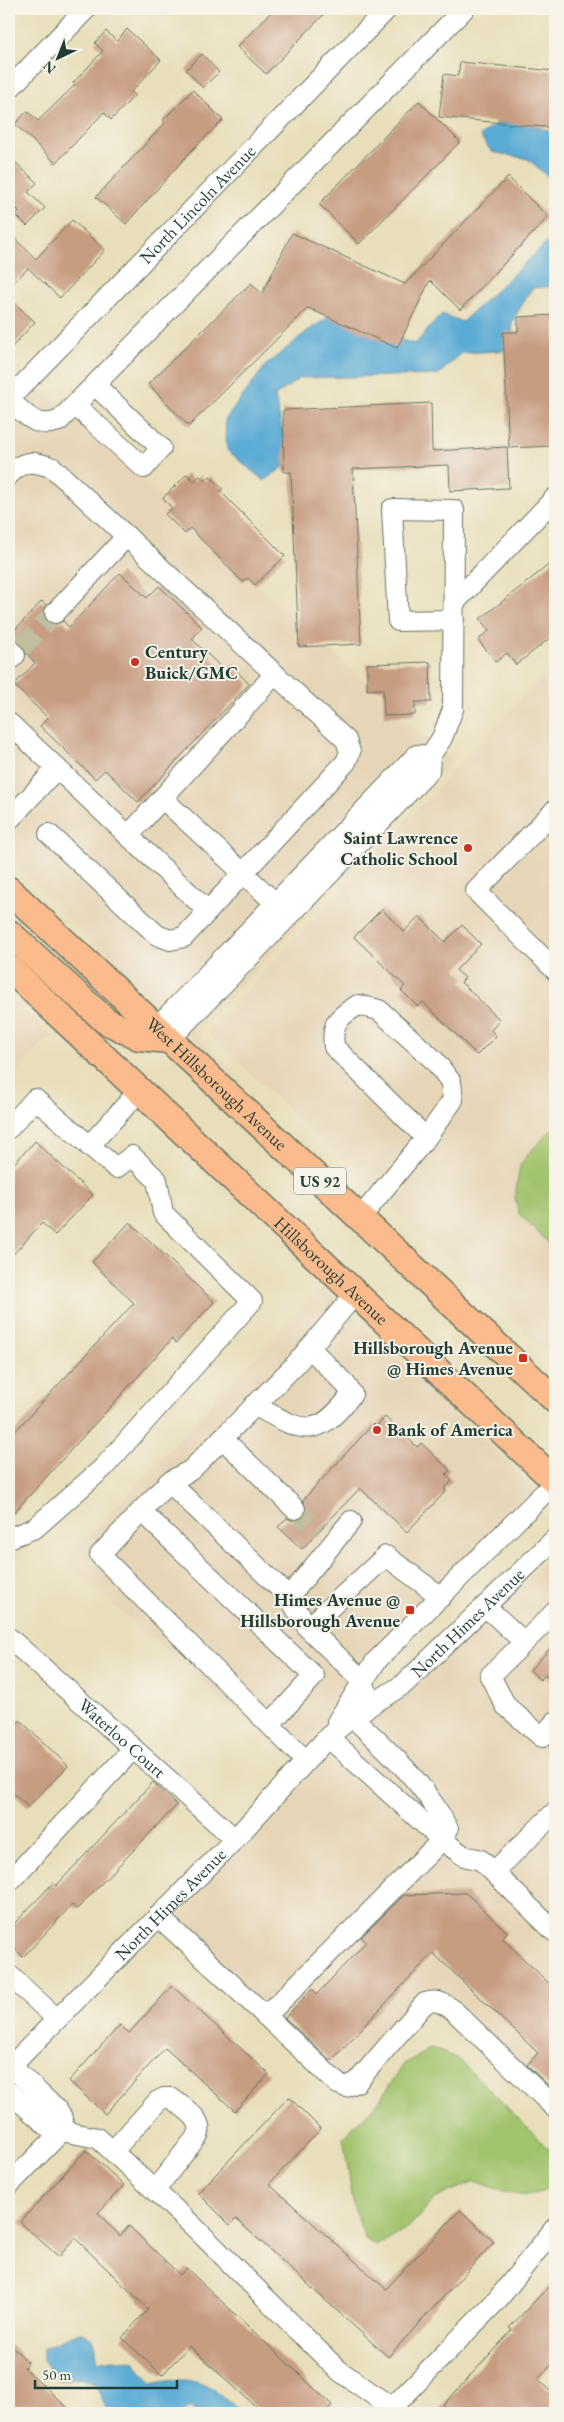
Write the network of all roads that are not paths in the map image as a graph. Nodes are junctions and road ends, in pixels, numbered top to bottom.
1 (86, 9) edge
2 (387, 9) edge
3 (464, 9) edge
4 (9, 89) edge
5 (96, 385) junction
6 (9, 399) edge
7 (75, 405) junction
8 (9, 475) edge
9 (555, 498) edge
10 (127, 536) junction
11 (454, 611) junction
12 (54, 613) tunnel mouth
13 (275, 674) junction
14 (9, 723) edge
15 (57, 768) junction
16 (162, 798) junction
17 (555, 810) edge
18 (9, 820) edge
19 (49, 834) dead end
20 (128, 836) junction
21 (244, 872) junction
22 (9, 890) edge
23 (282, 909) junction
24 (208, 911) junction
25 (9, 933) edge
26 (9, 968) edge
27 (555, 970) edge
28 (162, 1034) junction
29 (140, 1090) junction
30 (9, 1128) edge
31 (426, 1138) junction
32 (89, 1146) junction
33 (360, 1218) junction
34 (356, 1293) junction
35 (310, 1348) junction
36 (555, 1400) edge
37 (254, 1405) junction
38 (222, 1438) junction
39 (555, 1481) edge
40 (169, 1482) junction
41 (295, 1509) tunnel mouth
42 (141, 1511) junction
43 (351, 1522) dead end
44 (9, 1538) edge
45 (555, 1539) edge
46 (289, 1597) junction
47 (441, 1597) junction
48 (490, 1601) junction
49 (555, 1612) edge
50 (308, 1628) junction
51 (9, 1638) edge
52 (528, 1638) junction
53 (364, 1682) junction
54 (370, 1706) junction
55 (348, 1714) junction
56 (555, 1722) edge
57 (270, 1724) junction
58 (328, 1737) junction
59 (134, 1749) junction
60 (305, 1760) junction
61 (551, 1825) edge
62 (235, 1839) junction
63 (442, 1840) junction
64 (494, 1872) junction
65 (9, 1882) edge
66 (158, 1916) junction
67 (555, 1932) edge
68 (9, 1976) edge
69 (266, 2016) junction
70 (56, 2018) junction
71 (10, 2067) edge
72 (9, 2092) edge
73 (555, 2108) edge
74 (62, 2131) junction
75 (113, 2151) junction
76 (9, 2185) edge
77 (154, 2190) junction
78 (555, 2228) edge

1 - 4 street
2 - 6 street, North Lincoln Avenue
3 - 5 street
5 - 7 street
5 - 7 street
6 - 7 street
8 - 10 street
9 - 11 street
10 - 12 street
10 - 13 street
11 - 11 street
11 - 23 street
13 - 16 street
13 - 21 street
14 - 15 street
15 - 18 street
15 - 20 street
16 - 20 street
16 - 21 street
17 - 27 street
19 - 24 street
20 - 24 street
21 - 23 street
21 - 24 street
22 - 28 main road, West Hillsborough Avenue / US 92
23 - 28 street
25 - 28 main road
26 - 29 main road
28 - 33 main road, West Hillsborough Avenue / US 92
29 - 32 street
29 - 34 main road, Hillsborough Avenue
30 - 32 street
31 - 31 street
31 - 33 street
32 - 44 street
33 - 36 main road, West Hillsborough Avenue / US 92
34 - 35 street
34 - 39 main road, Hillsborough Avenue
35 - 37 street
35 - 37 street
37 - 38 street
38 - 40 street
38 - 41 street
39 - 47 street, North Himes Avenue
40 - 42 street
40 - 46 street
42 - 57 street
42 - 57 street
43 - 46 street
45 - 48 street, North Himes Avenue
46 - 50 street
47 - 50 street
47 - 53 street, North Himes Avenue
48 - 52 street
48 - 54 street, North Himes Avenue
49 - 52 street
50 - 53 street
51 - 59 street, Waterloo Court
52 - 56 street
53 - 54 street
53 - 55 street, North Himes Avenue
54 - 55 street, North Himes Avenue
55 - 58 street, North Himes Avenue
55 - 63 street
57 - 60 street
58 - 60 street, North Himes Avenue
58 - 63 street
59 - 62 street, Waterloo Court
59 - 65 street
60 - 62 street, North Himes Avenue
61 - 64 street
62 - 66 street, North Himes Avenue
63 - 64 street
63 - 69 street
64 - 67 street
66 - 69 street
66 - 70 street, North Himes Avenue
68 - 70 street
69 - 73 street
70 - 71 street, North Himes Avenue
71 - 74 street
72 - 74 street
74 - 75 street
74 - 76 street
75 - 77 street
75 - 77 street
77 - 78 street

